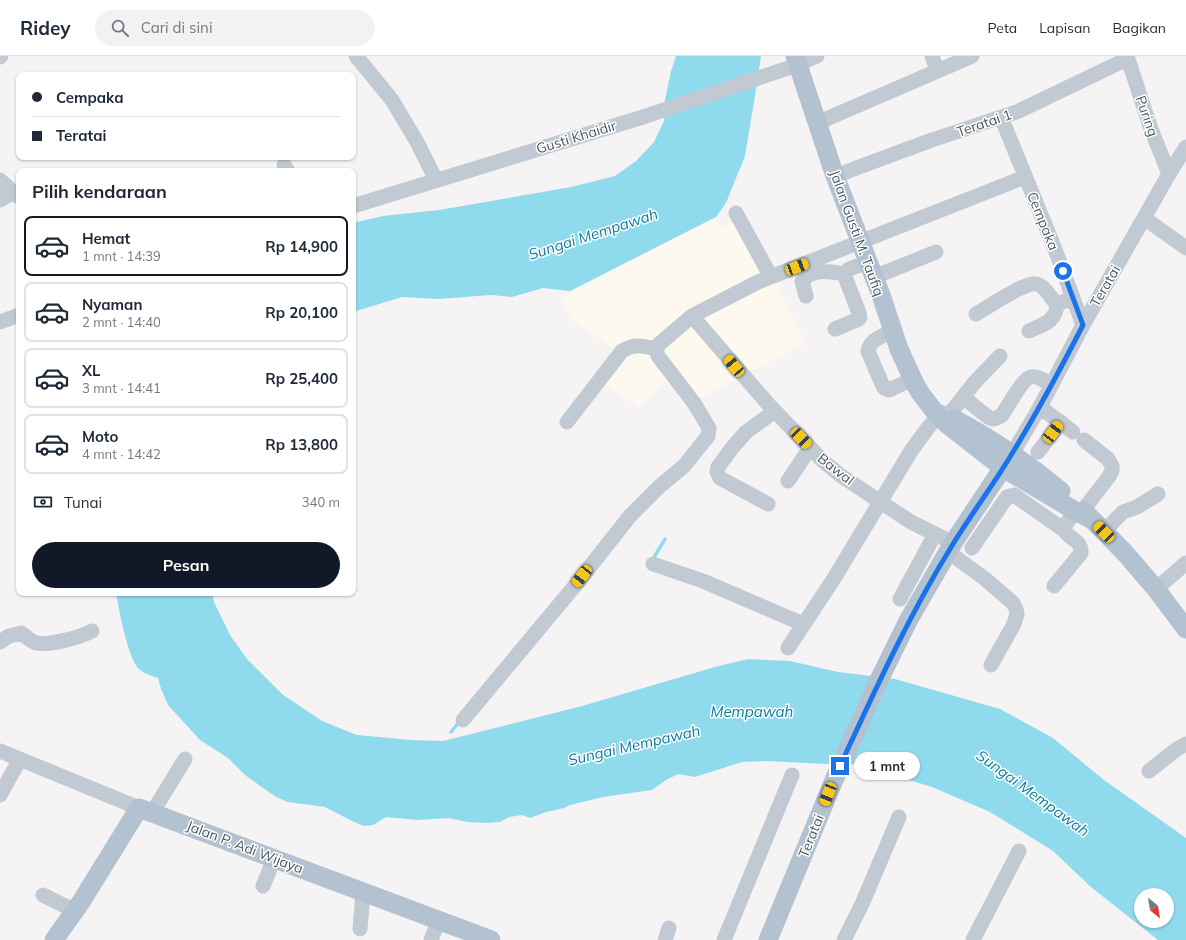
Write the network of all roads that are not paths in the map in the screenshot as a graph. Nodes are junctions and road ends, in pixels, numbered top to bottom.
1 (356, 56) edge
2 (817, 56) edge
3 (932, 56) edge
4 (972, 56) edge
5 (1127, 57) edge
6 (796, 60) edge
7 (937, 70) junction
8 (1001, 118) junction
9 (818, 123) junction
10 (1186, 147) edge
11 (1169, 174) junction
12 (836, 176) junction
13 (1025, 177) junction
14 (0, 180) edge
15 (436, 180) junction
16 (16, 194) edge
17 (0, 200) edge
18 (356, 205) edge
19 (736, 213) dead end
20 (1144, 218) junction
21 (861, 242) junction
22 (1186, 248) edge
23 (936, 252) dead end
24 (871, 269) junction
25 (844, 274) junction
26 (771, 277) junction
27 (806, 296) dead end
28 (1073, 298) junction
29 (1057, 304) junction
30 (976, 314) dead end
31 (692, 316) junction
32 (16, 317) edge
33 (0, 322) edge
34 (1083, 325) junction
35 (835, 329) dead end
36 (893, 331) junction
37 (1029, 331) dead end
38 (656, 349) junction
39 (1000, 356) dead end
40 (913, 379) junction
41 (1052, 384) junction
42 (963, 397) junction
43 (1040, 407) junction
44 (774, 411) junction
45 (939, 412) junction
46 (567, 422) dead end
47 (1061, 422) junction
48 (810, 448) junction
49 (1038, 452) dead end
50 (1008, 461) junction
51 (788, 481) dead end
52 (1158, 494) dead end
53 (880, 501) junction
54 (768, 504) dead end
55 (1089, 518) junction
56 (1064, 530) junction
57 (934, 534) junction
58 (950, 548) junction
59 (972, 548) dead end
60 (1186, 563) edge
61 (652, 564) dead end
62 (1054, 586) dead end
63 (1156, 589) junction
64 (900, 599) dead end
65 (1184, 622) edge
66 (803, 624) junction
67 (92, 631) dead end
68 (0, 642) edge
69 (788, 648) dead end
70 (991, 665) dead end
71 (463, 720) dead end
72 (1186, 744) edge
73 (0, 751) edge
74 (20, 759) junction
75 (185, 759) dead end
76 (1149, 771) dead end
77 (792, 775) dead end
78 (0, 795) edge
79 (145, 810) junction
80 (899, 817) dead end
81 (1019, 851) dead end
82 (274, 859) junction
83 (263, 886) dead end
84 (363, 892) junction
85 (43, 895) dead end
86 (74, 911) junction
87 (439, 920) junction
88 (360, 929) dead end
89 (54, 940) edge
90 (431, 940) edge
91 (491, 940) edge
92 (724, 940) edge
93 (768, 940) edge
94 (844, 940) edge
95 (973, 940) edge

1 - 15 street
2 - 6 street, Gusti Khaidir
3 - 7 street
4 - 7 street
5 - 8 street, Teratai 1
5 - 11 street, Puring
6 - 9 main road, Jalan Gusti M. Taufiq
6 - 15 street, Gusti Khaidir
7 - 9 street
8 - 12 street, Teratai 1
8 - 13 street, Cempaka
9 - 12 main road, Jalan Gusti M. Taufiq
10 - 11 street, Teratai
11 - 20 street, Teratai
12 - 21 main road, Jalan Gusti M. Taufiq
13 - 21 street
13 - 28 street, Cempaka
14 - 16 street
15 - 18 street, Gusti Khaidir
16 - 17 street
19 - 26 street
20 - 22 street
20 - 34 street, Teratai
21 - 24 main road, Jalan Gusti M. Taufiq
21 - 26 street
23 - 24 street
24 - 25 street
24 - 36 main road, Jalan Gusti M. Taufiq
25 - 27 street
25 - 35 street
26 - 31 street
28 - 29 street
28 - 34 street, Cempaka
29 - 30 street
29 - 37 street
31 - 38 street
31 - 44 street, Bawal
32 - 33 street
34 - 41 street, Teratai
36 - 40 main road, Jalan Gusti M. Taufiq
36 - 40 street
38 - 46 street
38 - 71 street
39 - 42 street
40 - 45 main road, Jalan Gusti M. Taufiq
41 - 42 street
41 - 43 street, Teratai
42 - 45 street
43 - 47 street
43 - 50 street, Teratai
44 - 48 street, Bawal
44 - 54 street
45 - 50 main road, Jalan Gusti M. Taufiq
45 - 53 street
47 - 49 street
47 - 55 street
48 - 51 street
48 - 53 street, Bawal
50 - 55 main road, Jalan Gusti M. Taufiq
50 - 58 main road, Teratai
52 - 55 street
53 - 57 street, Bawal
53 - 66 street
55 - 56 street
55 - 63 main road, Jalan Gusti M. Taufiq
56 - 59 street
56 - 62 street
57 - 58 street, Bawal
57 - 64 street
58 - 70 street, Bawal
58 - 93 main road, Teratai
60 - 63 street
61 - 66 street
63 - 65 main road, Jalan Gusti M. Taufiq
66 - 69 street
67 - 68 street
72 - 76 street
73 - 74 street, Jalan P. Adi Wijaya
74 - 78 street
74 - 79 street, Jalan P. Adi Wijaya
75 - 79 street
77 - 92 street
79 - 82 main road, Jalan P. Adi Wijaya
79 - 86 main road
80 - 94 street
81 - 95 street
82 - 83 street
82 - 84 main road, Jalan P. Adi Wijaya
84 - 87 main road, Jalan P. Adi Wijaya
84 - 88 street
85 - 86 street
86 - 89 main road
87 - 90 street
87 - 91 main road, Jalan P. Adi Wijaya

